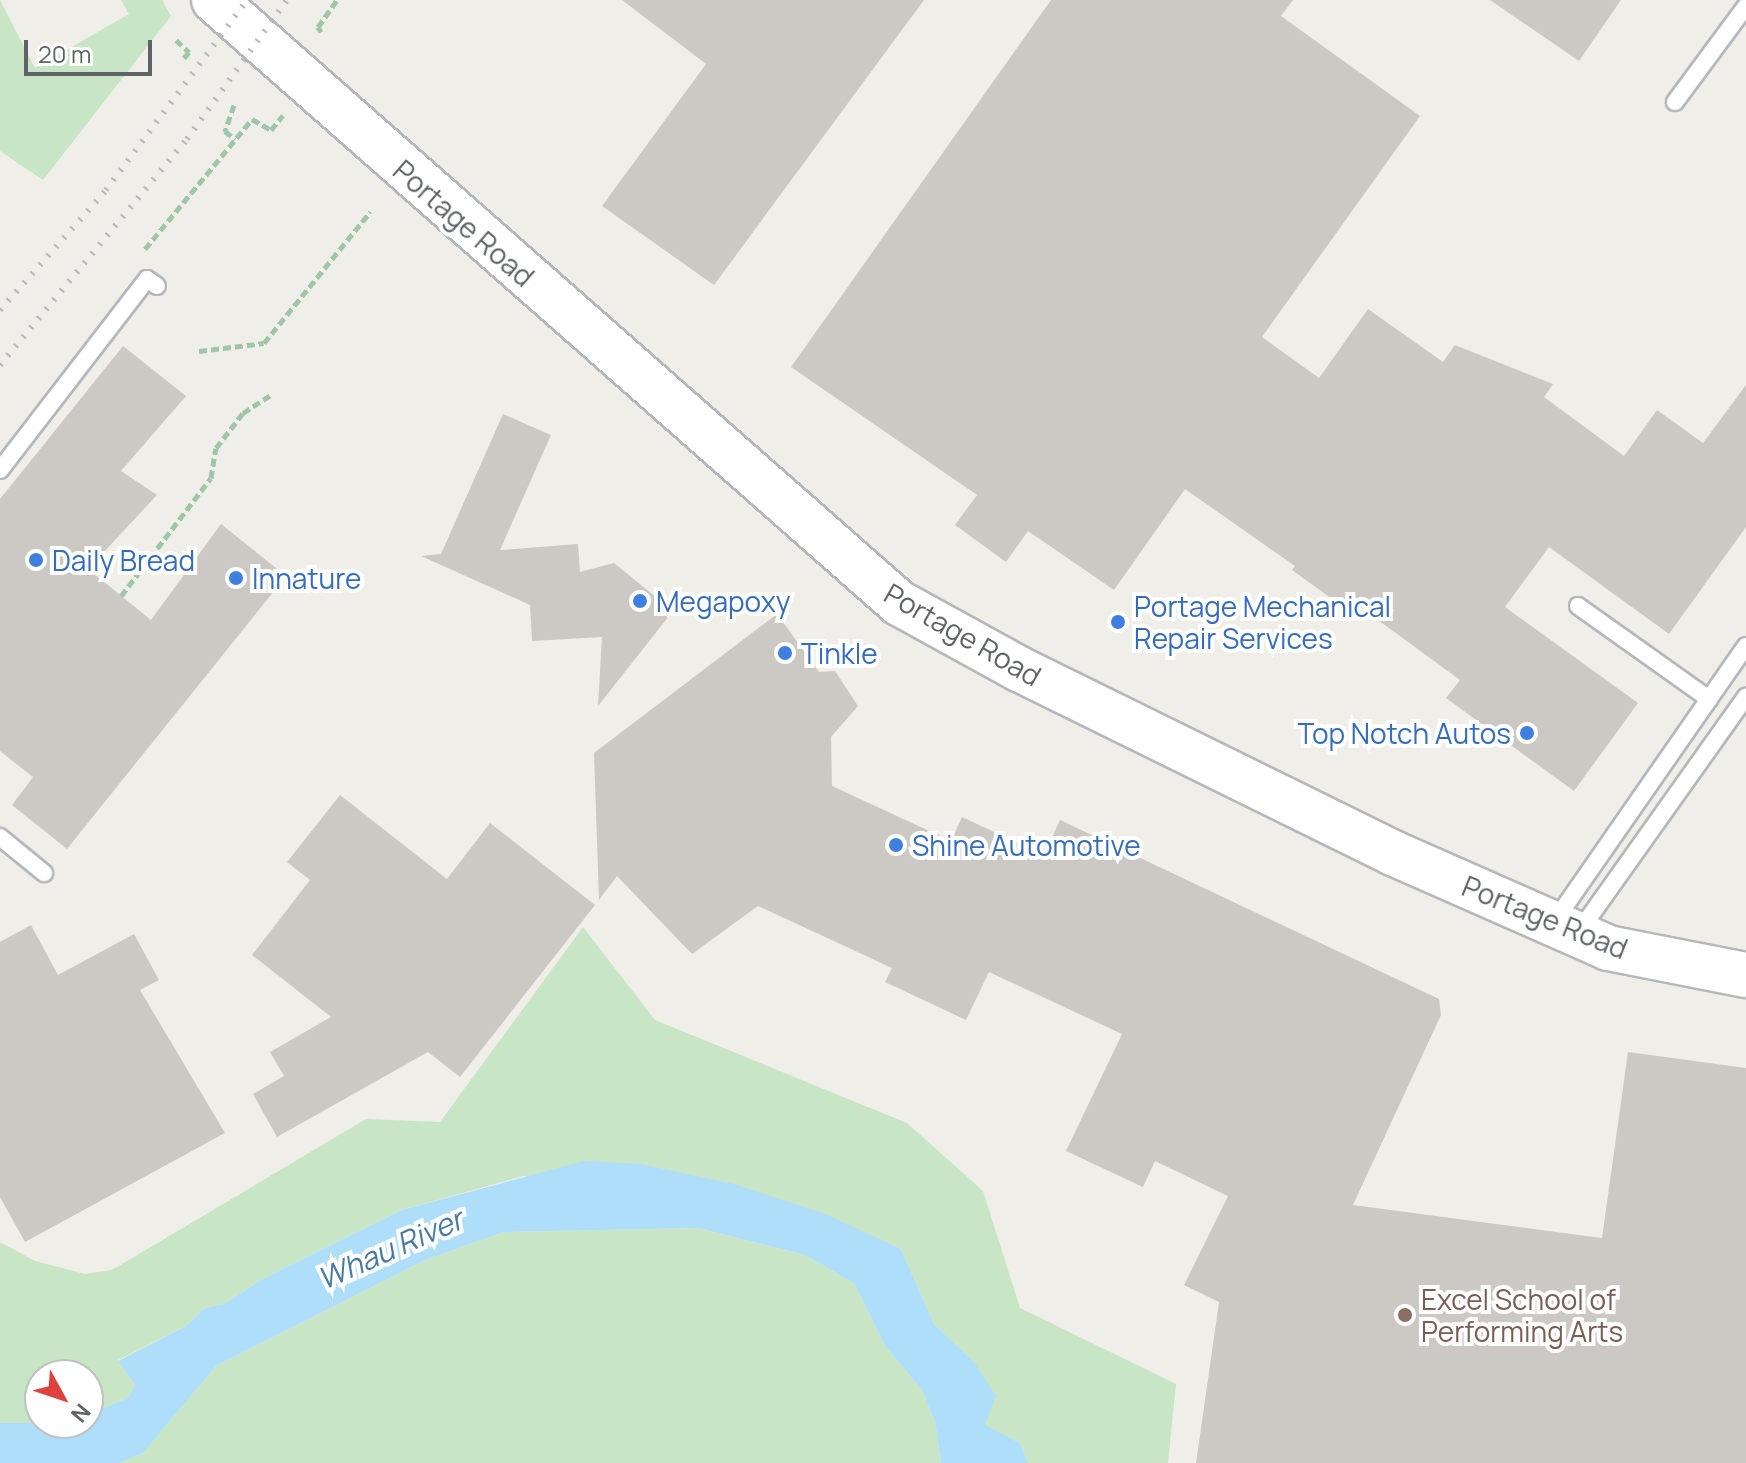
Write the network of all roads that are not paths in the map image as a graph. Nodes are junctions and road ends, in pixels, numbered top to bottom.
1 (226, 6) edge
2 (1746, 6) edge
3 (1675, 102) dead end
4 (157, 286) dead end
5 (0, 470) edge
6 (1578, 606) dead end
7 (1746, 646) edge
8 (1746, 697) edge
9 (1709, 699) junction
10 (0, 837) edge
11 (44, 873) dead end
12 (1565, 929) junction
13 (1746, 975) edge

1 - 12 main road, Portage Road
2 - 3 lane
4 - 5 lane
6 - 9 lane
7 - 9 lane
8 - 12 lane
9 - 12 lane
10 - 11 lane
12 - 13 main road, Portage Road

